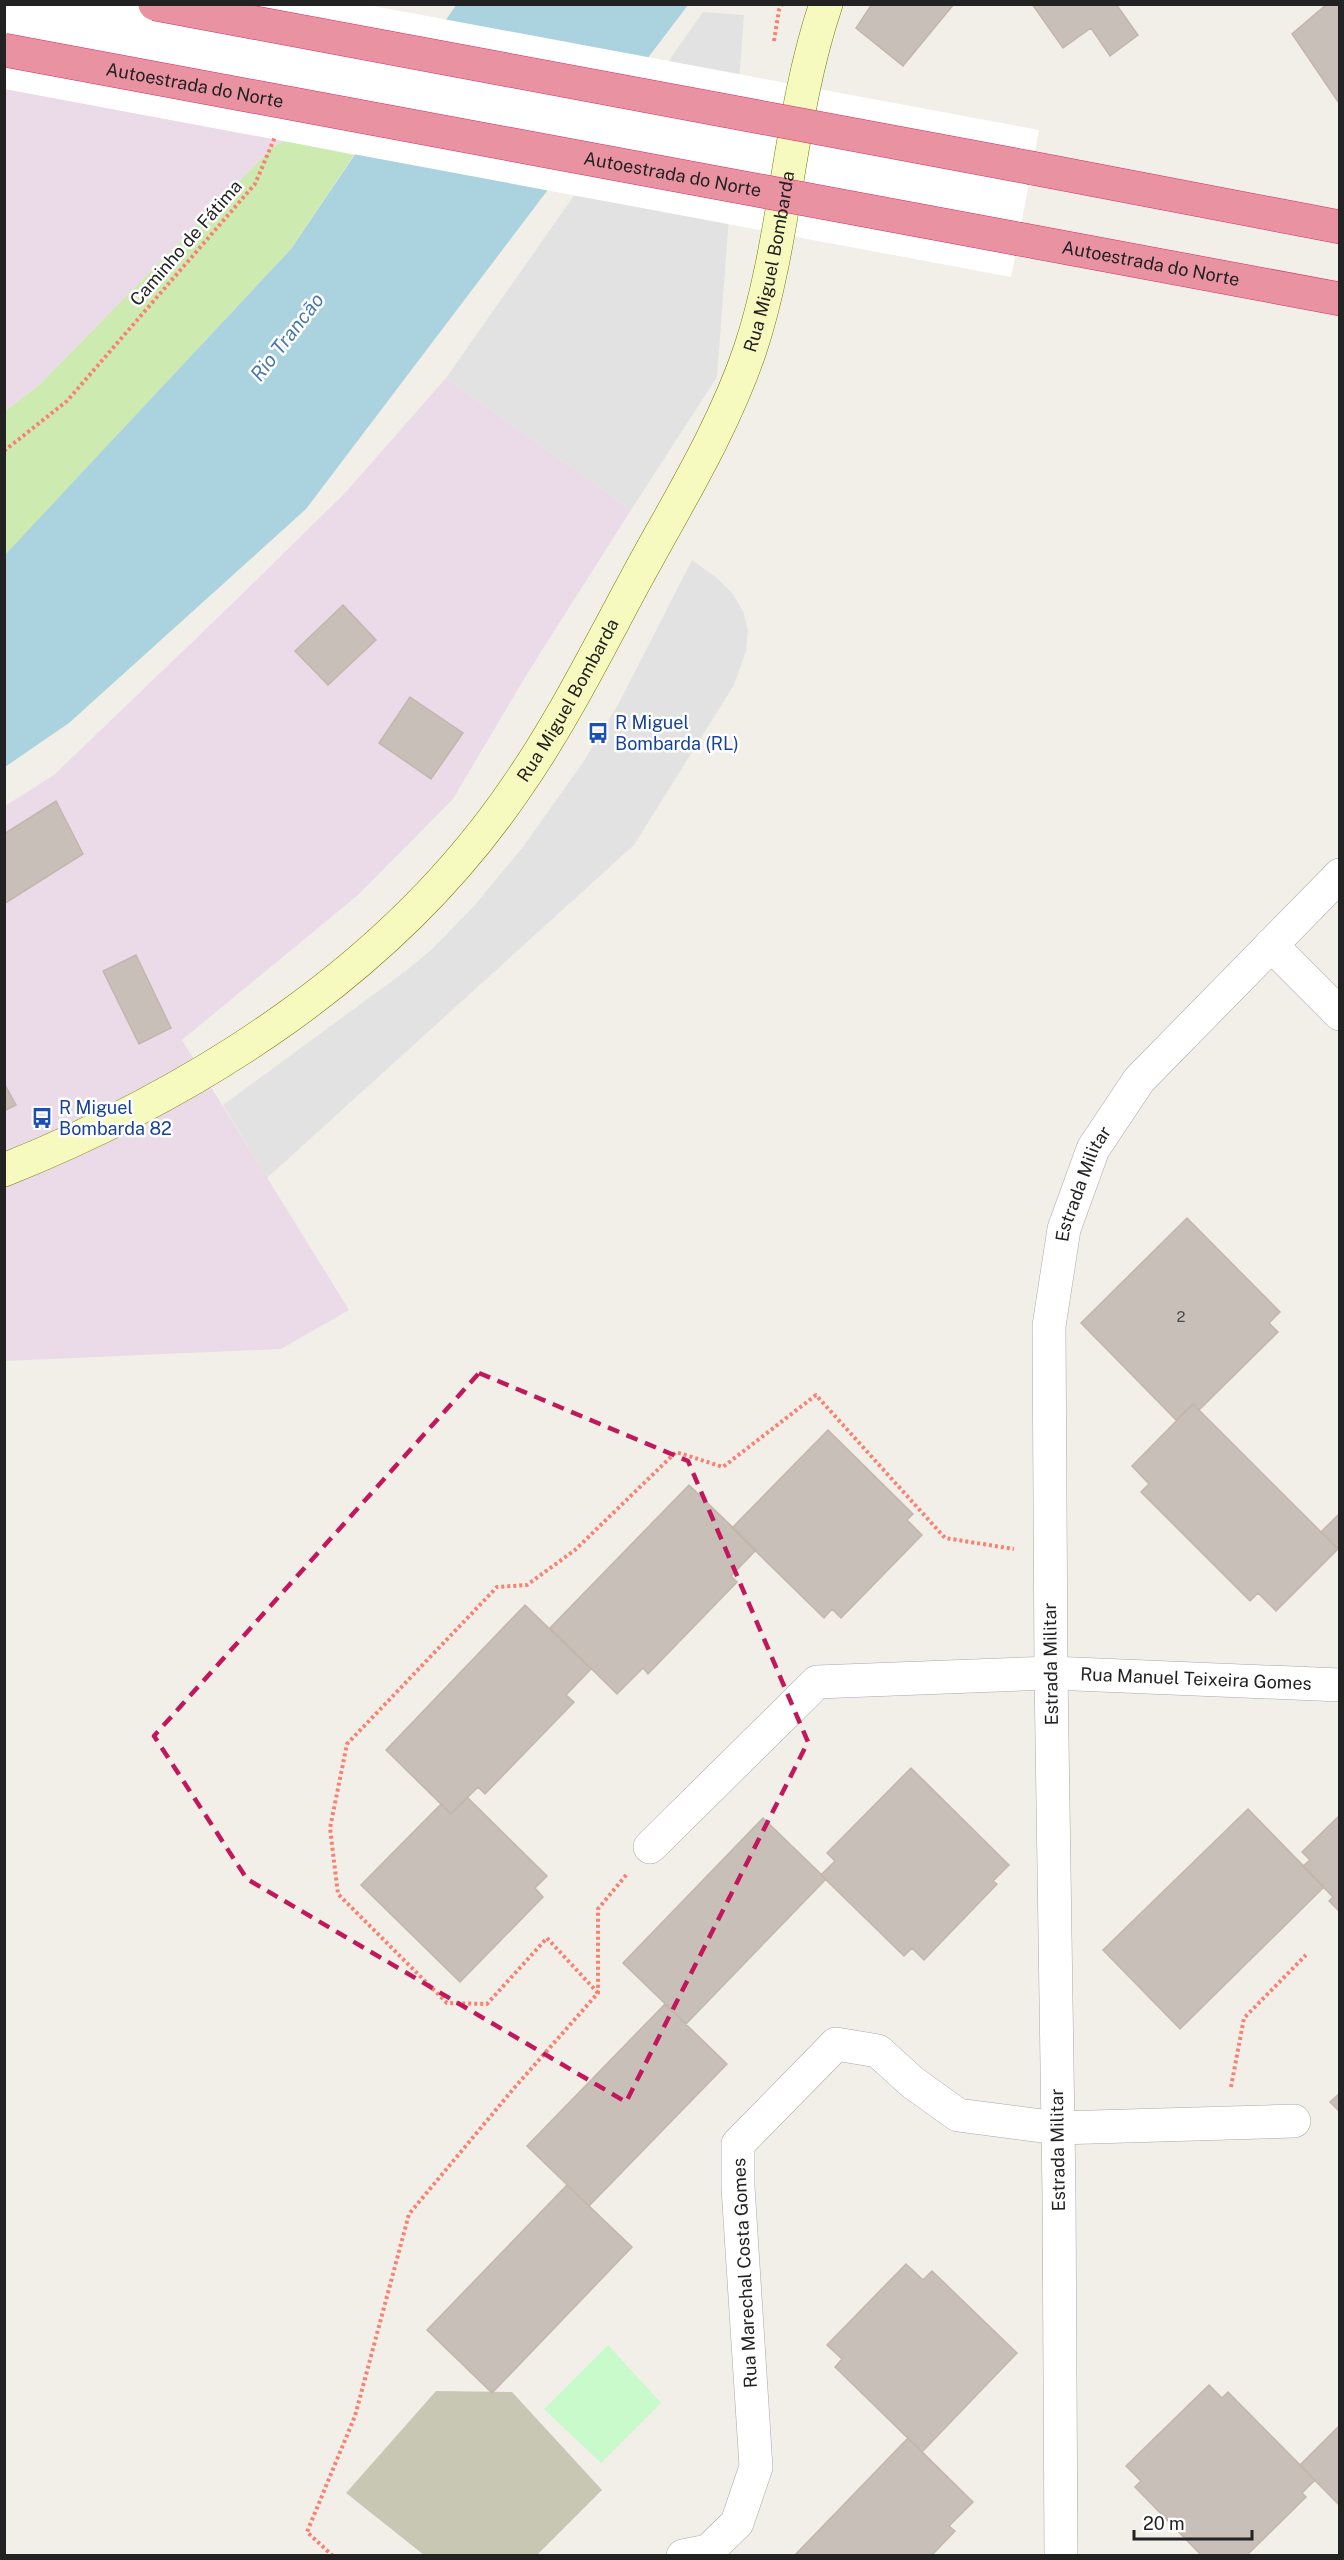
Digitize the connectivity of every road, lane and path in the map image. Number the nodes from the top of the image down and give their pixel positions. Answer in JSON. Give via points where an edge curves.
{"nodes":[{"id":1,"x":155,"y":4,"type":"edge"},
{"id":2,"x":782,"y":4,"type":"edge"},
{"id":3,"x":826,"y":4,"type":"edge"},
{"id":4,"x":773,"y":45,"type":"dead end"},
{"id":5,"x":4,"y":50,"type":"edge"},
{"id":6,"x":276,"y":136,"type":"dead end"},
{"id":7,"x":1340,"y":227,"type":"edge"},
{"id":8,"x":1340,"y":299,"type":"edge"},
{"id":9,"x":4,"y":451,"type":"edge"},
{"id":10,"x":1340,"y":875,"type":"edge"},
{"id":11,"x":1271,"y":945,"type":"junction"},
{"id":12,"x":1340,"y":1014,"type":"edge"},
{"id":13,"x":4,"y":1170,"type":"edge"},
{"id":14,"x":1050,"y":1554,"type":"junction"},
{"id":15,"x":1051,"y":1673,"type":"junction"},
{"id":16,"x":1340,"y":1685,"type":"edge"},
{"id":17,"x":650,"y":1847,"type":"joint"},
{"id":18,"x":1306,"y":1956,"type":"dead end"},
{"id":19,"x":598,"y":1993,"type":"junction"},
{"id":20,"x":1294,"y":2121,"type":"dead end"},
{"id":21,"x":1224,"y":2123,"type":"junction"},
{"id":22,"x":1058,"y":2128,"type":"junction"},
{"id":23,"x":333,"y":2556,"type":"edge"},
{"id":24,"x":683,"y":2556,"type":"edge"},
{"id":25,"x":1061,"y":2556,"type":"edge"}],
"edges":[{"from":1,"to":7,"type":"highway","bridge":true},
{"from":2,"to":4,"type":"path"},
{"from":3,"to":13,"type":"main road","name":"Rua Miguel Bombarda","via":[[807,72],[761,316],[744,365],[702,456],[571,698],[516,788],[455,868],[408,918],[307,1004],[143,1106]]},
{"from":5,"to":8,"type":"highway","name":"Autoestrada do Norte","bridge":true},
{"from":6,"to":9,"type":"path","name":"Caminho de Fátima","via":[[255,184],[67,401]]},
{"from":10,"to":11,"type":"street","name":"Estrada Militar"},
{"from":11,"to":12,"type":"street"},
{"from":11,"to":14,"type":"street","name":"Estrada Militar","via":[[1139,1080],[1093,1149],[1064,1229],[1049,1326]]},
{"from":14,"to":15,"type":"street","name":"Estrada Militar"},
{"from":14,"to":19,"type":"path","via":[[945,1538],[816,1395],[723,1467],[676,1452],[575,1551],[527,1585],[497,1587],[347,1744],[330,1828],[338,1894],[447,2002],[487,2004],[548,1938]]},
{"from":15,"to":16,"type":"street","name":"Rua Manuel Teixeira Gomes"},
{"from":15,"to":17,"type":"street","name":"Rua Manuel Teixeira Gomes","via":[[818,1682]]},
{"from":15,"to":22,"type":"street","name":"Estrada Militar"},
{"from":17,"to":19,"type":"path","via":[[598,1909]]},
{"from":18,"to":21,"type":"path","via":[[1244,2018]]},
{"from":19,"to":23,"type":"path","via":[[409,2214],[356,2416],[307,2532]]},
{"from":20,"to":21,"type":"street","name":"Rua Marechal Costa Gomes"},
{"from":21,"to":22,"type":"street","name":"Rua Marechal Costa Gomes"},
{"from":22,"to":24,"type":"street","name":"Rua Marechal Costa Gomes","via":[[958,2115],[878,2051],[836,2044],[738,2144],[756,2467],[737,2523],[708,2551]]},
{"from":22,"to":25,"type":"street","name":"Estrada Militar"}]}
